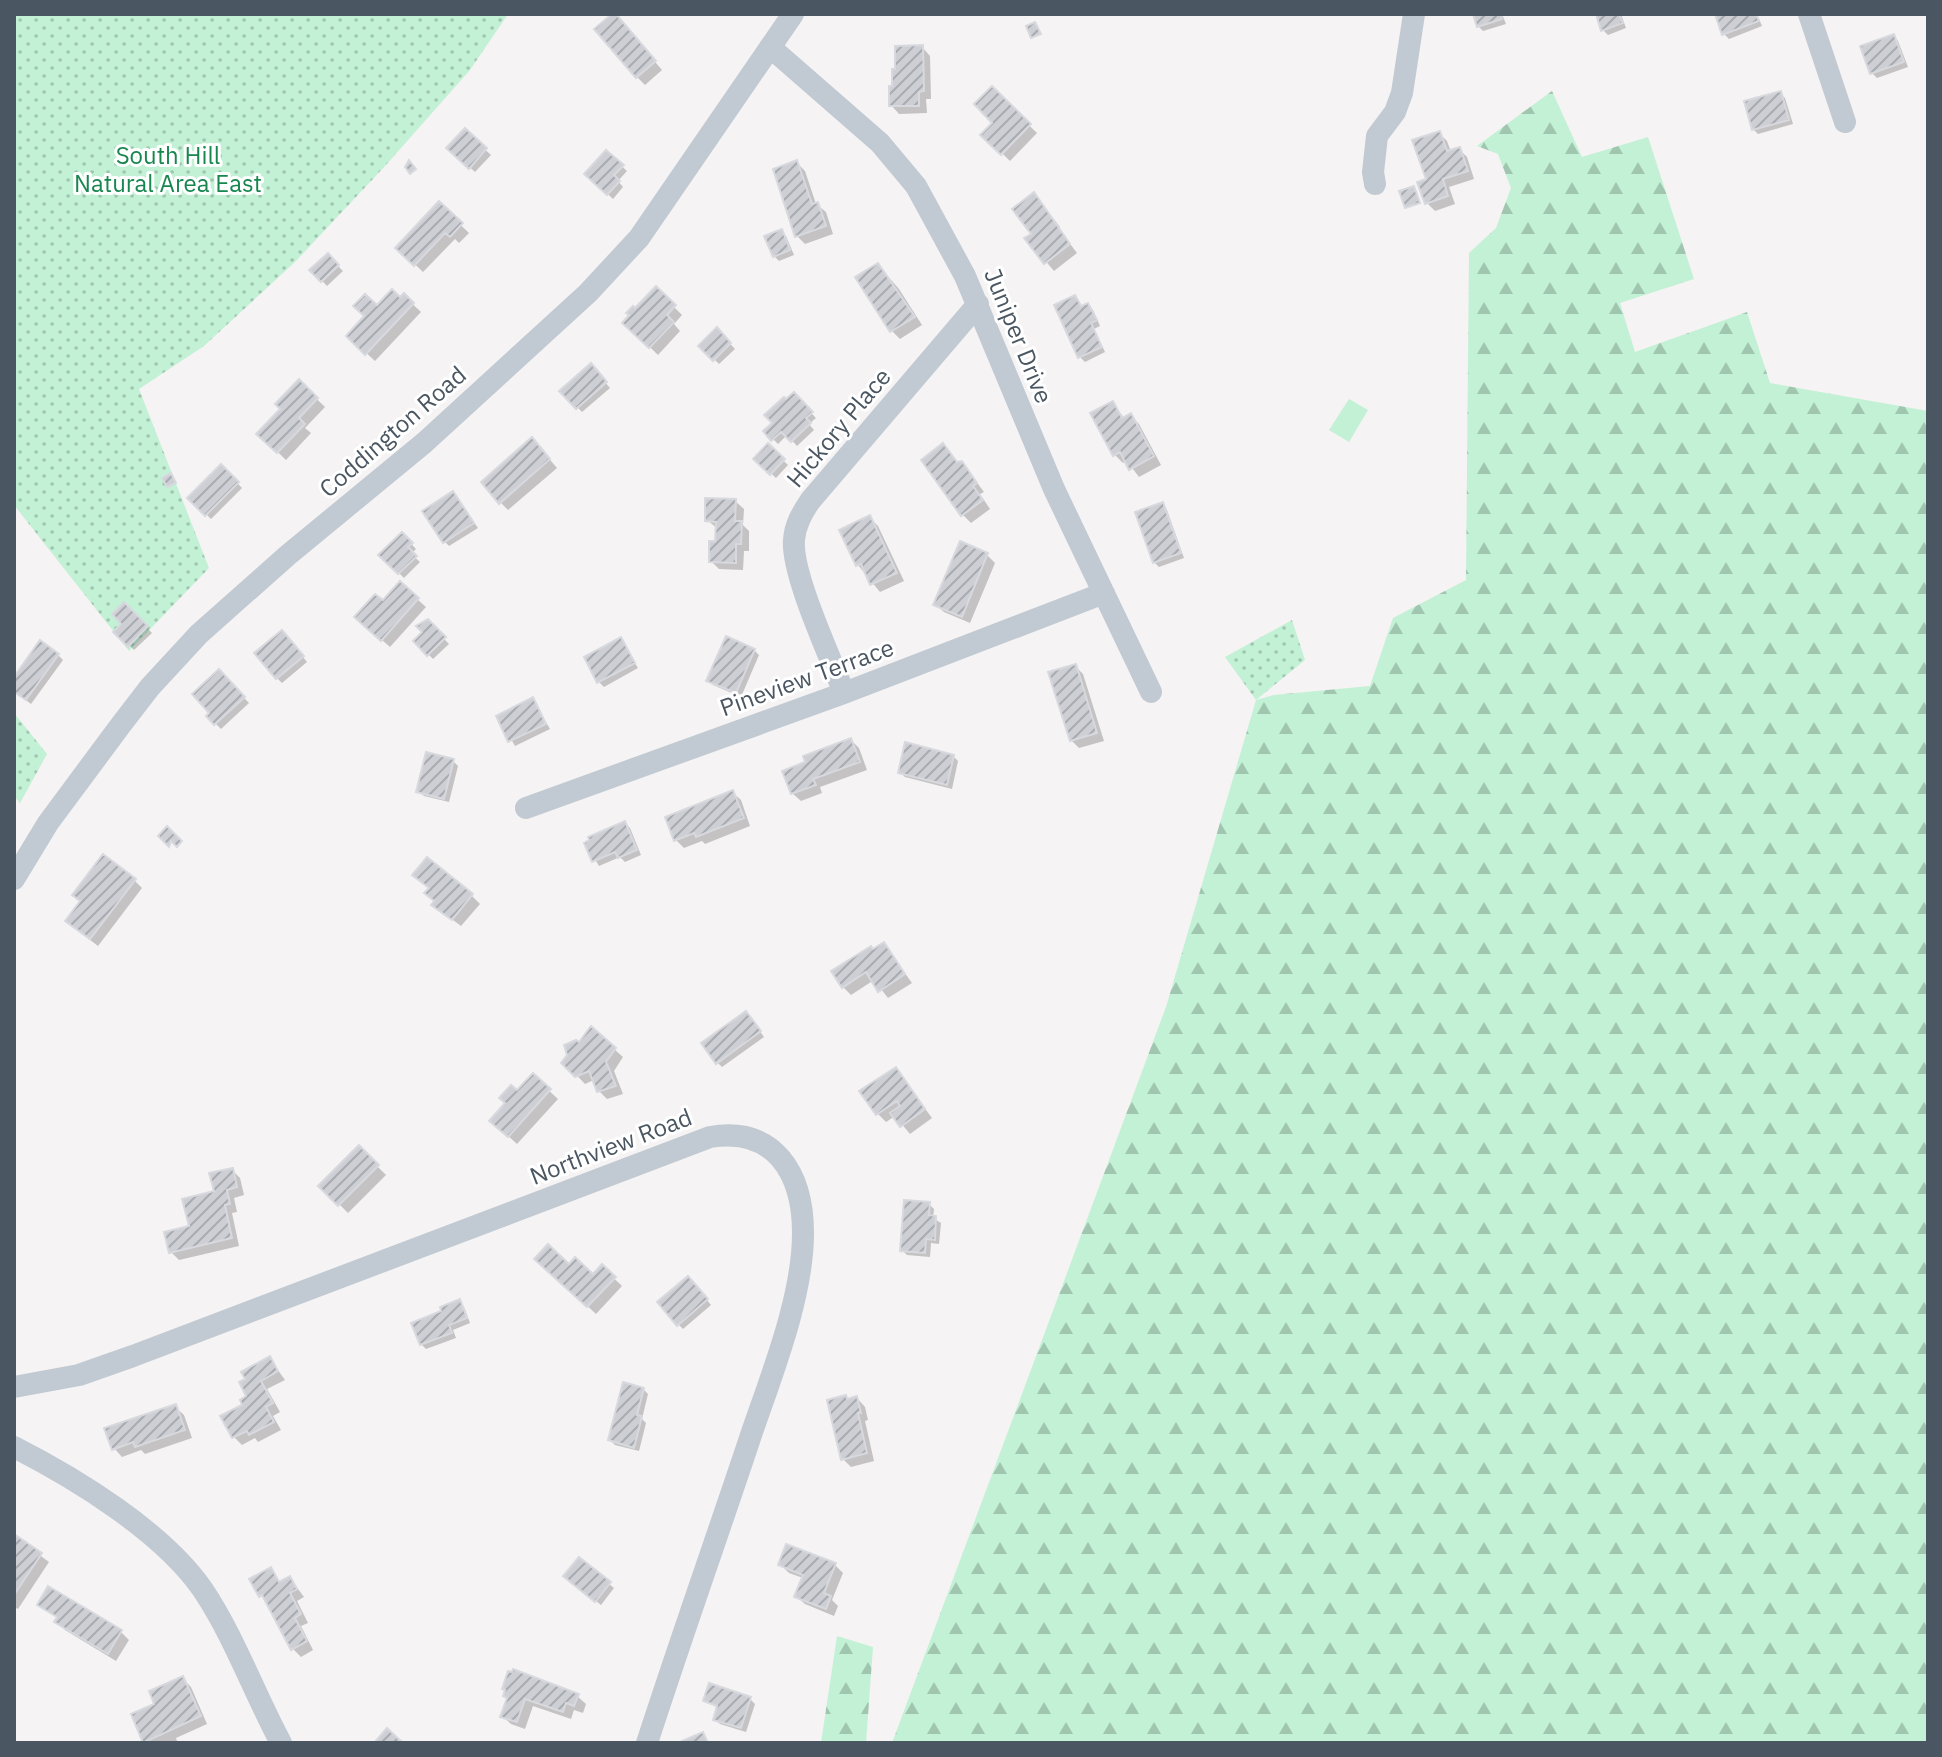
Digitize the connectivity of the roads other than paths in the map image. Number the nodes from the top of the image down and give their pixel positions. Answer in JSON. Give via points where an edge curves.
{"nodes":[{"id":1,"x":793,"y":14,"type":"edge"},
{"id":2,"x":1414,"y":14,"type":"edge"},
{"id":3,"x":1809,"y":14,"type":"edge"},
{"id":4,"x":770,"y":47,"type":"junction"},
{"id":5,"x":1845,"y":122,"type":"dead end"},
{"id":6,"x":1375,"y":184,"type":"dead end"},
{"id":7,"x":978,"y":304,"type":"junction"},
{"id":8,"x":1104,"y":593,"type":"junction"},
{"id":9,"x":1151,"y":692,"type":"dead end"},
{"id":10,"x":844,"y":693,"type":"junction"},
{"id":11,"x":526,"y":808,"type":"dead end"},
{"id":12,"x":14,"y":879,"type":"edge"},
{"id":13,"x":14,"y":1387,"type":"edge"},
{"id":14,"x":14,"y":1447,"type":"edge"},
{"id":15,"x":281,"y":1743,"type":"edge"},
{"id":16,"x":647,"y":1743,"type":"edge"}],
"edges":[{"from":1,"to":4,"type":"street","name":"Coddington Road"},
{"from":2,"to":6,"type":"street","via":[[1402,93],[1377,136]]},
{"from":3,"to":5,"type":"street"},
{"from":4,"to":7,"type":"street","name":"Juniper Drive","via":[[895,158],[938,222]]},
{"from":4,"to":12,"type":"street","name":"Coddington Road","via":[[639,238],[588,293],[424,443],[199,634],[120,726]]},
{"from":7,"to":8,"type":"street","name":"Juniper Drive","via":[[1054,489]]},
{"from":7,"to":10,"type":"street","name":"Hickory Place","via":[[810,501],[796,528],[798,573]]},
{"from":8,"to":9,"type":"street","name":"Juniper Drive"},
{"from":8,"to":10,"type":"street","name":"Pineview Terrace"},
{"from":10,"to":11,"type":"street","name":"Pineview Terrace"},
{"from":13,"to":16,"type":"street","name":"Northview Road","via":[[79,1375],[133,1356],[710,1137],[739,1135],[768,1146],[796,1181],[803,1230],[800,1269],[775,1366]]},
{"from":14,"to":15,"type":"street","via":[[111,1505],[163,1544],[203,1590]]}]}
